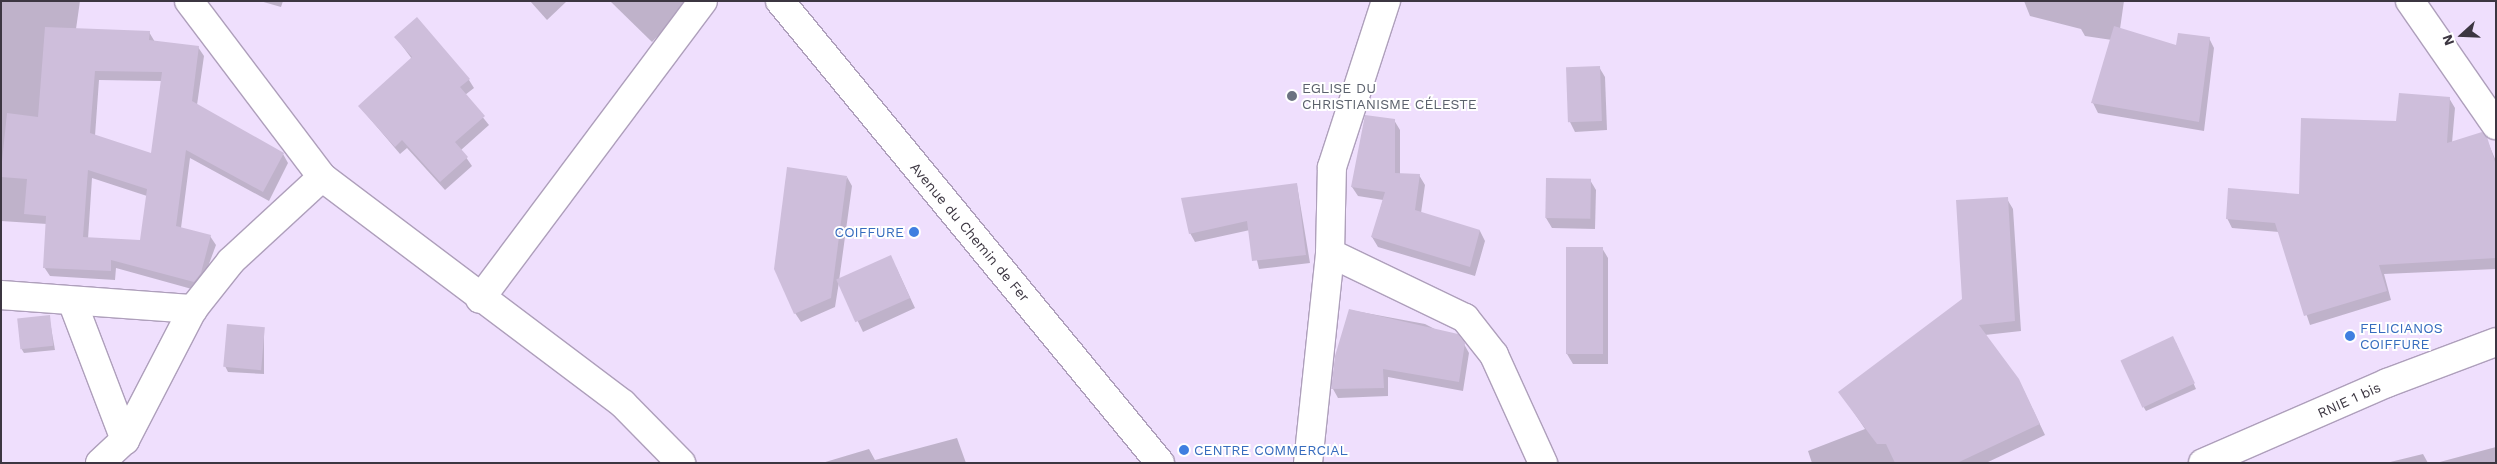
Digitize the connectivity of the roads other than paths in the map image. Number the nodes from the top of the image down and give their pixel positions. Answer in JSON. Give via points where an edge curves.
{"nodes":[{"id":1,"x":189,"y":1,"type":"edge"},
{"id":2,"x":703,"y":1,"type":"edge"},
{"id":3,"x":780,"y":1,"type":"edge"},
{"id":4,"x":1386,"y":1,"type":"edge"},
{"id":5,"x":2410,"y":1,"type":"edge"},
{"id":6,"x":2496,"y":124,"type":"edge"},
{"id":7,"x":322,"y":177,"type":"junction"},
{"id":8,"x":1330,"y":253,"type":"junction"},
{"id":9,"x":1,"y":295,"type":"edge"},
{"id":10,"x":480,"y":300,"type":"junction"},
{"id":11,"x":72,"y":301,"type":"junction"},
{"id":12,"x":193,"y":309,"type":"junction"},
{"id":13,"x":2496,"y":342,"type":"edge"},
{"id":14,"x":125,"y":440,"type":"junction"},
{"id":15,"x":100,"y":463,"type":"edge"},
{"id":16,"x":681,"y":463,"type":"edge"},
{"id":17,"x":1160,"y":463,"type":"edge"},
{"id":18,"x":1308,"y":463,"type":"edge"},
{"id":19,"x":1543,"y":463,"type":"edge"},
{"id":20,"x":2204,"y":463,"type":"edge"}],
"edges":[{"from":1,"to":7,"type":"street"},
{"from":2,"to":10,"type":"street"},
{"from":3,"to":17,"type":"street","name":"Avenue du Chemin de Fer"},
{"from":4,"to":8,"type":"street","via":[[1332,167]]},
{"from":5,"to":6,"type":"street"},
{"from":7,"to":10,"type":"street"},
{"from":7,"to":12,"type":"street","via":[[231,261]]},
{"from":8,"to":18,"type":"street"},
{"from":8,"to":19,"type":"street","via":[[1465,318],[1494,355]]},
{"from":9,"to":11,"type":"street"},
{"from":10,"to":16,"type":"street","via":[[622,404]]},
{"from":11,"to":12,"type":"street"},
{"from":11,"to":14,"type":"street"},
{"from":12,"to":14,"type":"street"},
{"from":13,"to":20,"type":"street","name":"RNIE 1 bis","via":[[2387,383]]},
{"from":14,"to":15,"type":"street"}]}
